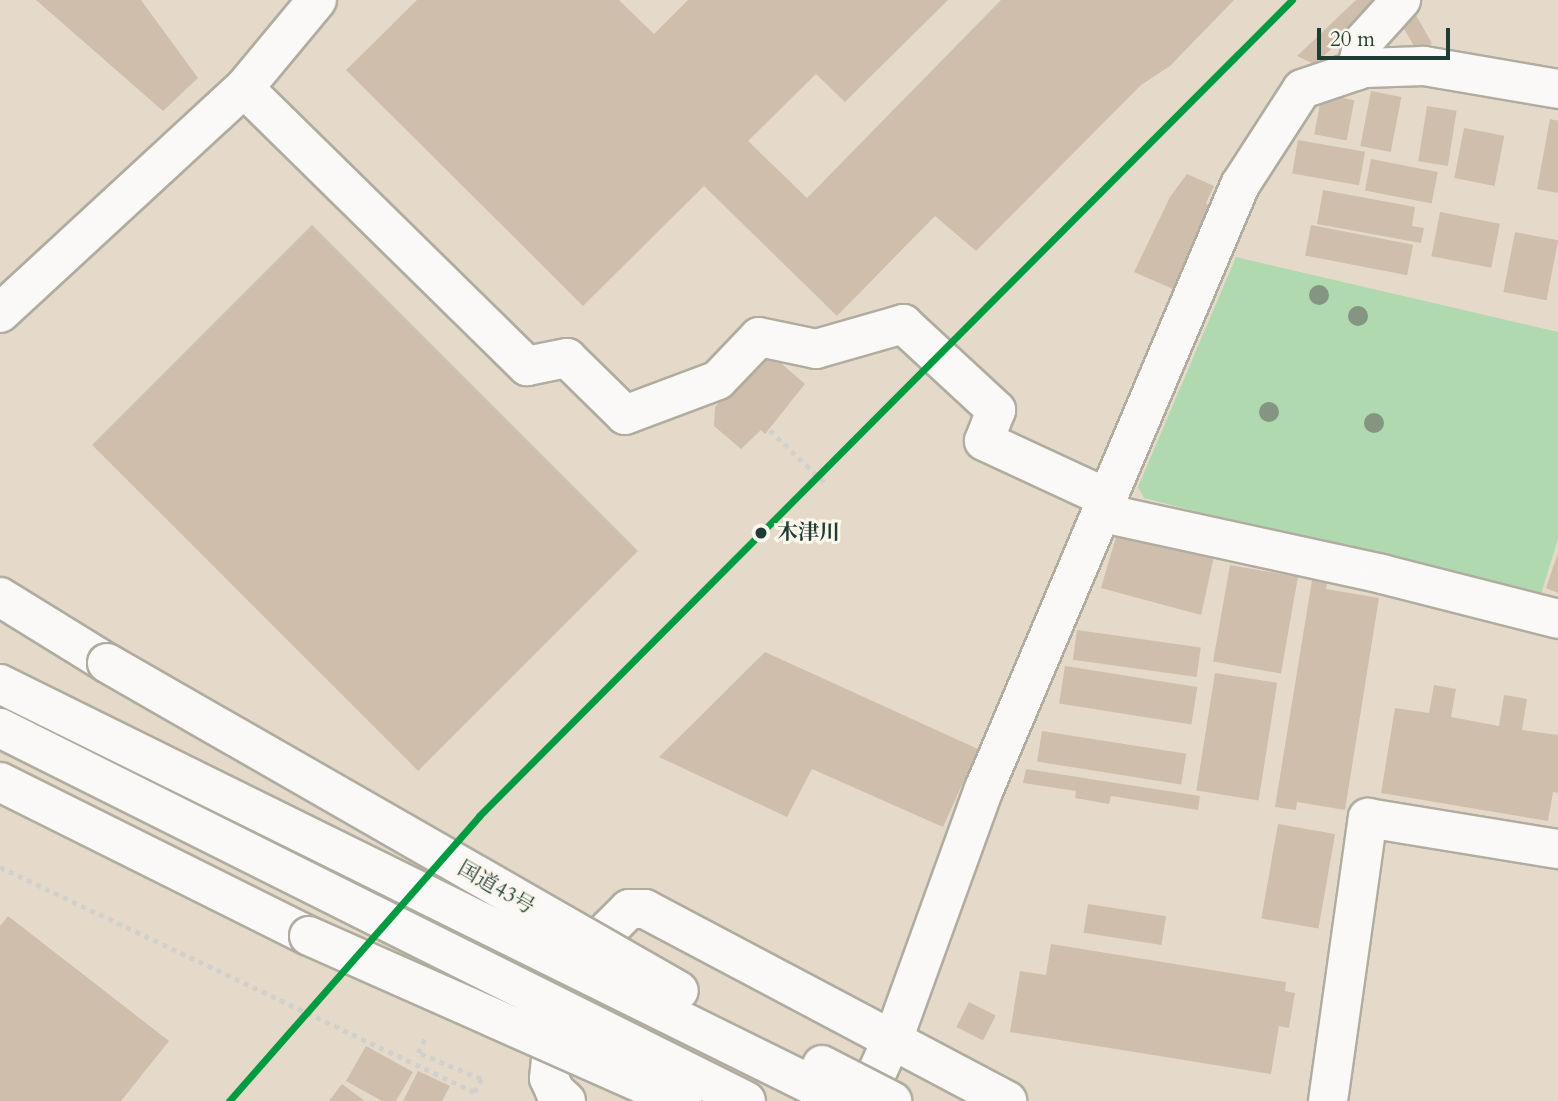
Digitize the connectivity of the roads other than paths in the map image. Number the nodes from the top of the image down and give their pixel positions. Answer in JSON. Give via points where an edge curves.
{"nodes":[{"id":1,"x":317,"y":0,"type":"edge"},
{"id":2,"x":1401,"y":0,"type":"edge"},
{"id":3,"x":1356,"y":71,"type":"junction"},
{"id":4,"x":243,"y":88,"type":"junction"},
{"id":5,"x":1558,"y":89,"type":"edge"},
{"id":6,"x":0,"y":313,"type":"edge"},
{"id":7,"x":1106,"y":506,"type":"junction"},
{"id":8,"x":0,"y":597,"type":"edge"},
{"id":9,"x":1558,"y":619,"type":"edge"},
{"id":10,"x":0,"y":621,"type":"edge"},
{"id":11,"x":107,"y":663,"type":"junction"},
{"id":12,"x":0,"y":684,"type":"edge"},
{"id":13,"x":0,"y":729,"type":"edge"},
{"id":14,"x":0,"y":782,"type":"edge"},
{"id":15,"x":0,"y":812,"type":"edge"},
{"id":16,"x":1558,"y":849,"type":"edge"},
{"id":17,"x":309,"y":936,"type":"junction"},
{"id":18,"x":890,"y":1042,"type":"junction"},
{"id":19,"x":566,"y":1101,"type":"edge"},
{"id":20,"x":682,"y":1101,"type":"edge"},
{"id":21,"x":746,"y":1101,"type":"edge"},
{"id":22,"x":844,"y":1101,"type":"edge"},
{"id":23,"x":864,"y":1101,"type":"edge"},
{"id":24,"x":892,"y":1101,"type":"edge"},
{"id":25,"x":1007,"y":1101,"type":"edge"},
{"id":26,"x":1328,"y":1101,"type":"edge"}],
"edges":[{"from":1,"to":4,"type":"main road"},
{"from":2,"to":3,"type":"main road","via":[[1363,42]]},
{"from":3,"to":5,"type":"main road","via":[[1424,66]]},
{"from":3,"to":7,"type":"main road","via":[[1302,89],[1240,186]]},
{"from":4,"to":6,"type":"main road"},
{"from":4,"to":7,"type":"main road","via":[[527,366],[567,358],[625,415],[718,380],[759,337],[816,349],[903,324],[996,410],[984,441]]},
{"from":7,"to":9,"type":"main road"},
{"from":7,"to":18,"type":"main road","via":[[984,789]]},
{"from":8,"to":11,"type":"main road","name":"国道43号"},
{"from":10,"to":11,"type":"main road"},
{"from":11,"to":24,"type":"main road","name":"国道43号","bridge":true,"via":[[609,953]]},
{"from":12,"to":22,"type":"main road","bridge":true},
{"from":13,"to":21,"type":"main road","bridge":true},
{"from":14,"to":17,"type":"main road"},
{"from":15,"to":17,"type":"main road"},
{"from":16,"to":26,"type":"main road","via":[[1368,818]]},
{"from":17,"to":20,"type":"main road","bridge":true},
{"from":18,"to":19,"type":"main road","via":[[660,915],[629,909],[609,929],[552,1048],[549,1078]]},
{"from":18,"to":23,"type":"main road"},
{"from":18,"to":25,"type":"main road"}]}
